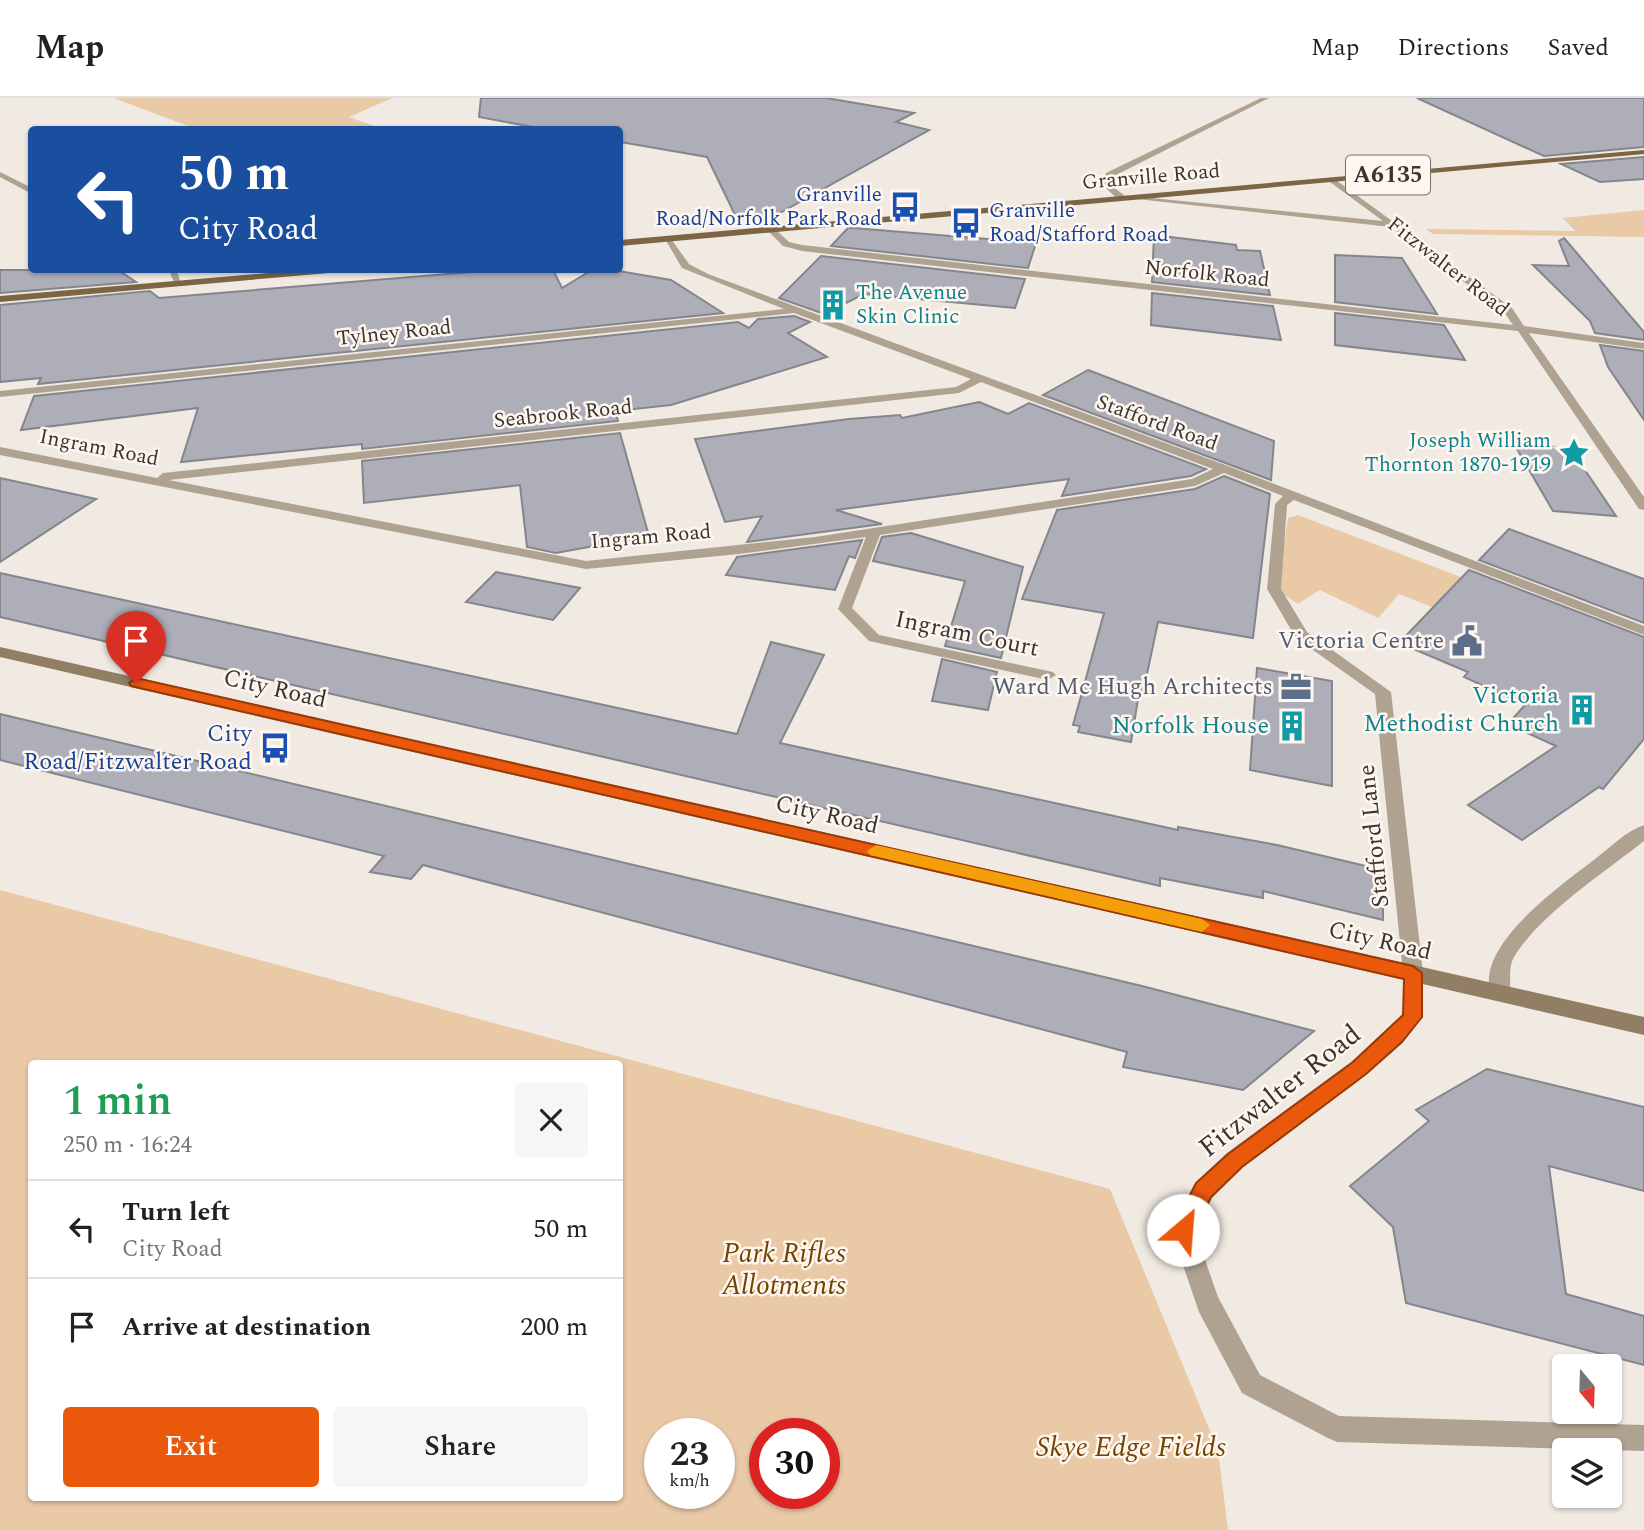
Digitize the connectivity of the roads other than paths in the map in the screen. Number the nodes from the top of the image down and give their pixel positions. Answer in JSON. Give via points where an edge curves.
{"nodes":[{"id":1,"x":1266,"y":98,"type":"edge"},
{"id":2,"x":1644,"y":152,"type":"edge"},
{"id":3,"x":0,"y":174,"type":"edge"},
{"id":4,"x":1333,"y":180,"type":"junction"},
{"id":5,"x":28,"y":189,"type":"edge"},
{"id":6,"x":1127,"y":198,"type":"junction"},
{"id":7,"x":1394,"y":225,"type":"junction"},
{"id":8,"x":771,"y":230,"type":"junction"},
{"id":9,"x":669,"y":239,"type":"junction"},
{"id":10,"x":623,"y":243,"type":"edge"},
{"id":11,"x":174,"y":273,"type":"edge"},
{"id":12,"x":294,"y":273,"type":"edge"},
{"id":13,"x":178,"y":283,"type":"junction"},
{"id":14,"x":0,"y":299,"type":"edge"},
{"id":15,"x":792,"y":310,"type":"junction"},
{"id":16,"x":1523,"y":329,"type":"junction"},
{"id":17,"x":1644,"y":346,"type":"edge"},
{"id":18,"x":981,"y":378,"type":"junction"},
{"id":19,"x":0,"y":394,"type":"edge"},
{"id":20,"x":0,"y":451,"type":"edge"},
{"id":21,"x":1224,"y":469,"type":"junction"},
{"id":22,"x":145,"y":478,"type":"junction"},
{"id":23,"x":1290,"y":496,"type":"junction"},
{"id":24,"x":1644,"y":506,"type":"edge"},
{"id":25,"x":875,"y":532,"type":"junction"},
{"id":26,"x":1644,"y":631,"type":"edge"},
{"id":27,"x":0,"y":652,"type":"edge"},
{"id":28,"x":1048,"y":675,"type":"dead end"},
{"id":29,"x":1644,"y":831,"type":"edge"},
{"id":30,"x":1413,"y":973,"type":"junction"},
{"id":31,"x":1500,"y":993,"type":"junction"},
{"id":32,"x":1644,"y":1026,"type":"edge"},
{"id":33,"x":1644,"y":1438,"type":"edge"}],
"edges":[{"from":1,"to":6,"type":"street","via":[[1109,175],[1104,183]]},
{"from":2,"to":4,"type":"main road","name":"Granville Road","number":"A6135"},
{"from":3,"to":5,"type":"street"},
{"from":4,"to":6,"type":"main road","name":"Granville Road","number":"A6135"},
{"from":4,"to":7,"type":"street","name":"Fitzwalter Road"},
{"from":6,"to":7,"type":"street"},
{"from":6,"to":8,"type":"main road","name":"Granville Road","number":"A6135"},
{"from":7,"to":16,"type":"street","name":"Fitzwalter Road","via":[[1508,310]]},
{"from":8,"to":9,"type":"main road","name":"Granville Road","number":"A6135"},
{"from":8,"to":16,"type":"street","name":"Norfolk Road","via":[[786,244],[802,248]]},
{"from":9,"to":10,"type":"main road","name":"Granville Road","number":"A6135"},
{"from":9,"to":15,"type":"street","name":"Stafford Road","via":[[680,261],[693,271]]},
{"from":11,"to":13,"type":"street"},
{"from":12,"to":13,"type":"main road"},
{"from":13,"to":14,"type":"main road"},
{"from":15,"to":18,"type":"street","name":"Stafford Road"},
{"from":15,"to":19,"type":"street","name":"Tylney Road"},
{"from":16,"to":17,"type":"street","name":"Norfolk Road"},
{"from":16,"to":24,"type":"street","name":"Fitzwalter Road"},
{"from":18,"to":21,"type":"street","name":"Stafford Road"},
{"from":18,"to":22,"type":"street","name":"Seabrook Road","via":[[959,390]]},
{"from":20,"to":22,"type":"street","name":"Ingram Road"},
{"from":21,"to":23,"type":"street","name":"Stafford Road"},
{"from":21,"to":25,"type":"street","name":"Ingram Road","via":[[1195,482]]},
{"from":22,"to":25,"type":"street","name":"Ingram Road","via":[[586,565],[676,559]]},
{"from":23,"to":26,"type":"street","name":"Stafford Road"},
{"from":23,"to":30,"type":"street","name":"Stafford Lane","via":[[1281,504],[1274,589],[1301,635],[1383,692]]},
{"from":25,"to":28,"type":"street","name":"Ingram Court","via":[[845,610],[874,638]]},
{"from":27,"to":30,"type":"main road","name":"City Road"},
{"from":29,"to":31,"type":"street","via":[[1530,925],[1510,947],[1500,967]]},
{"from":30,"to":31,"type":"main road","name":"City Road"},
{"from":30,"to":33,"type":"street","name":"Fitzwalter Road","via":[[1413,1017],[1396,1036],[1235,1160],[1204,1190],[1183,1230],[1208,1303],[1251,1384],[1337,1429]]},
{"from":31,"to":32,"type":"main road","name":"City Road"}]}
